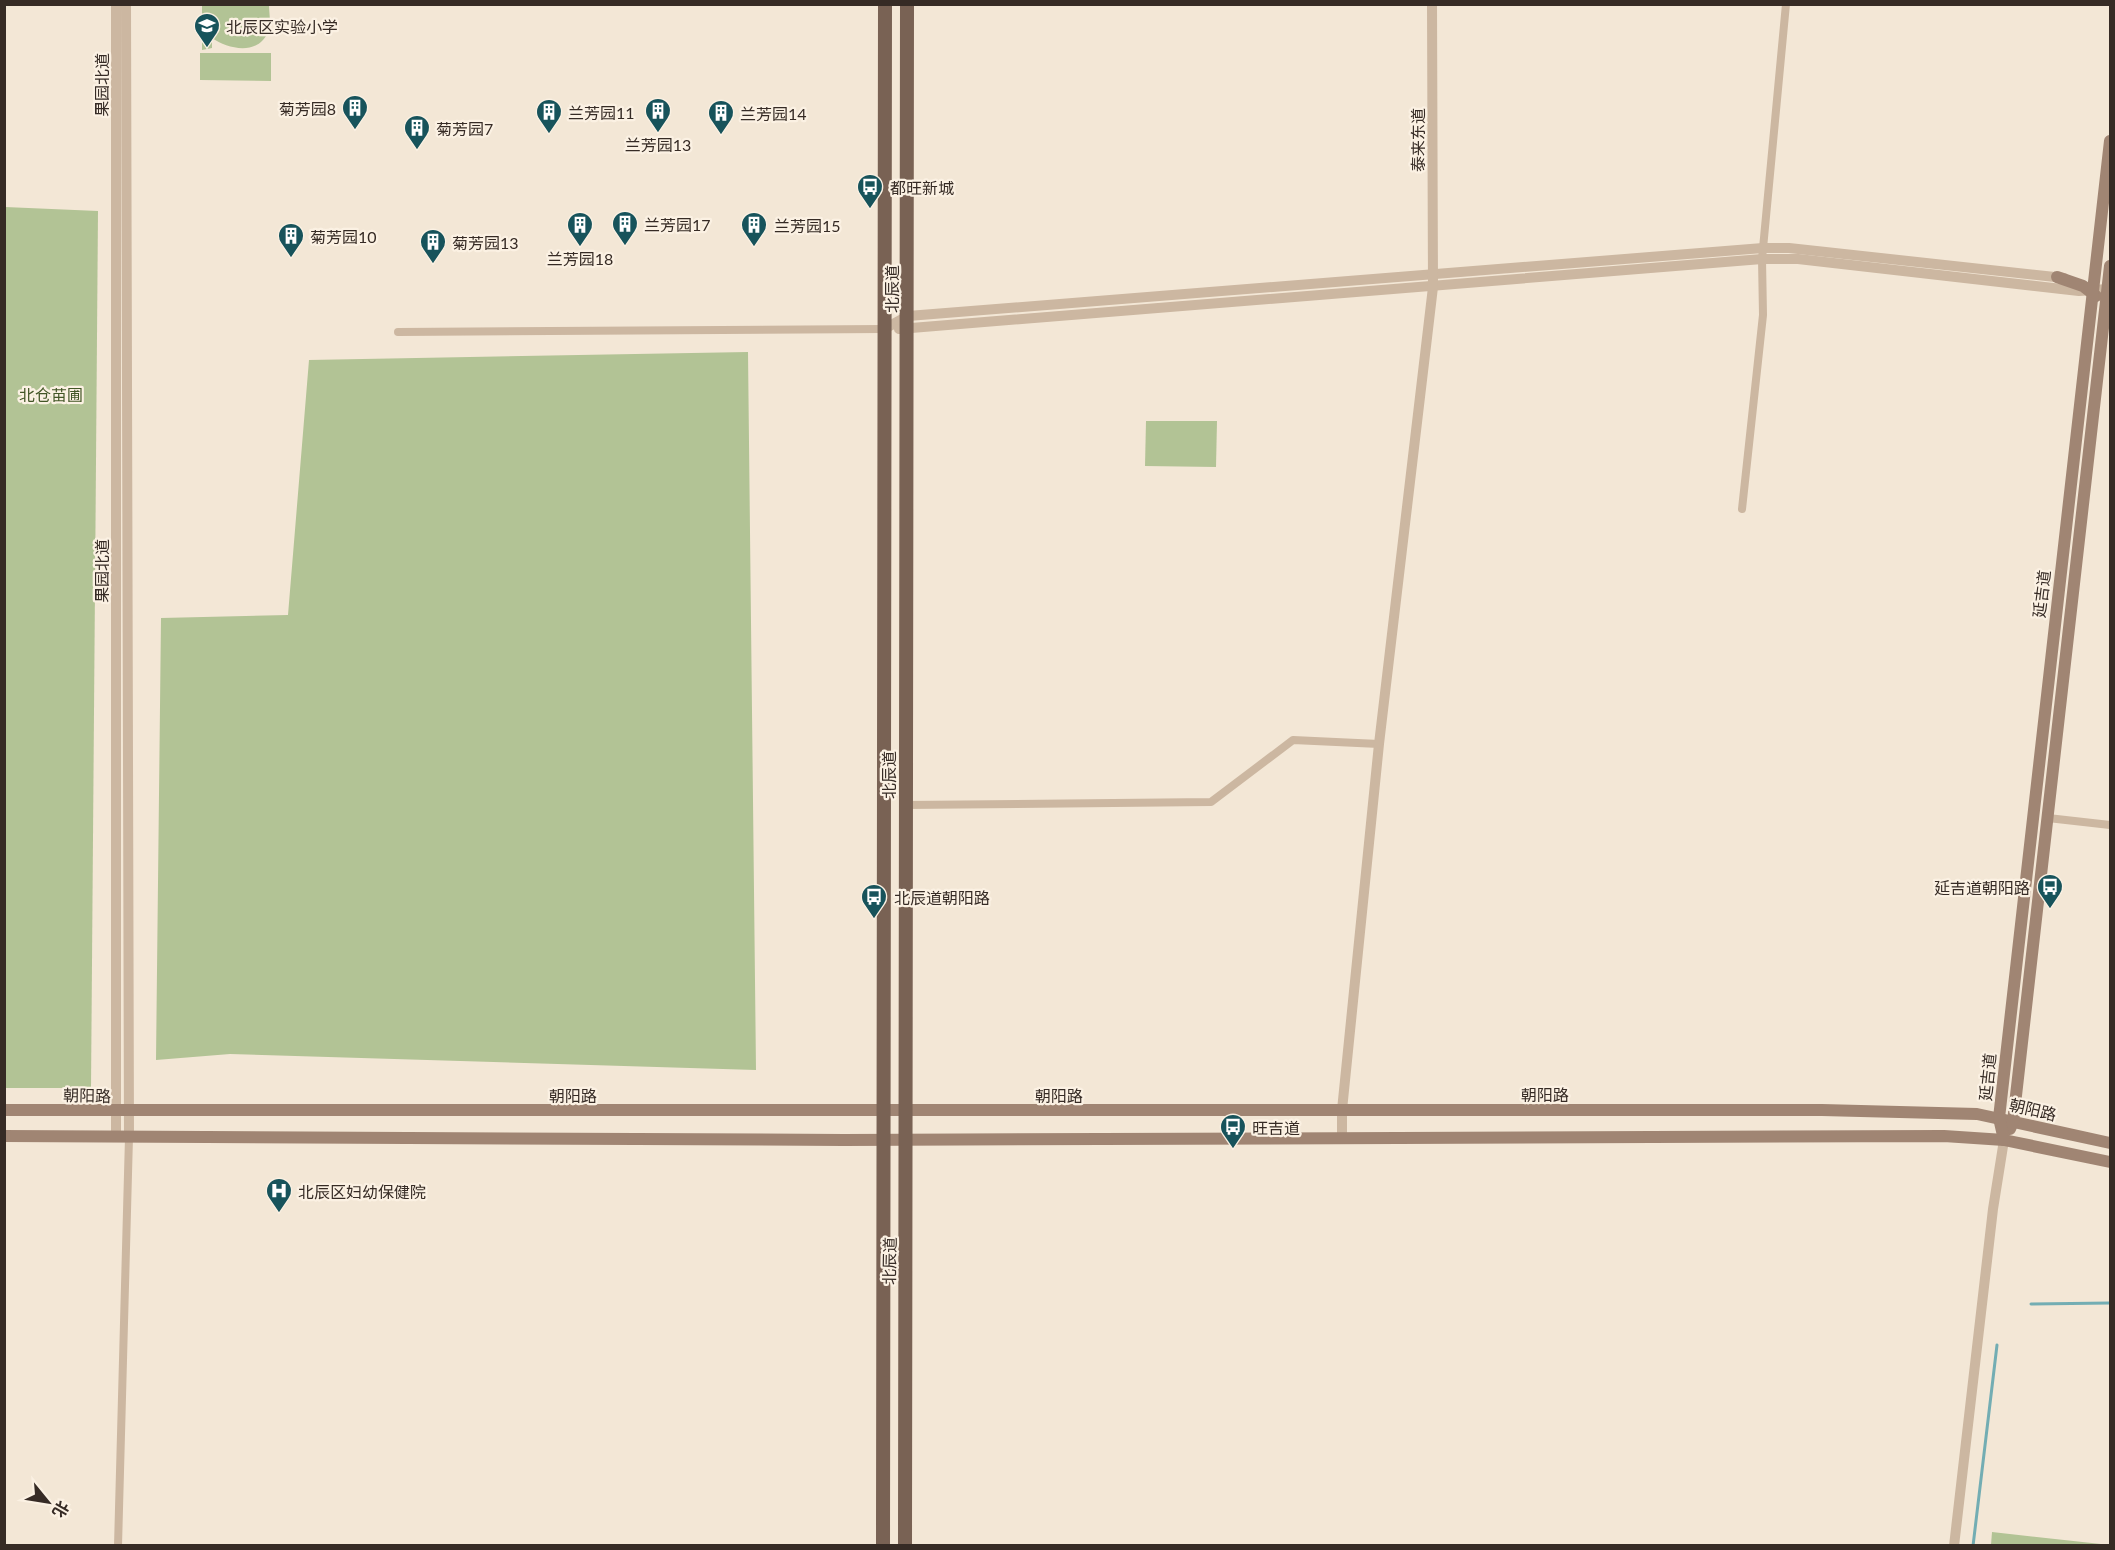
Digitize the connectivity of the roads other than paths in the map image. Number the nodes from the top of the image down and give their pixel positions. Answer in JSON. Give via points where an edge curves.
{"nodes":[{"id":1,"x":116,"y":4,"type":"edge"},
{"id":2,"x":126,"y":4,"type":"edge"},
{"id":3,"x":885,"y":4,"type":"edge"},
{"id":4,"x":907,"y":4,"type":"edge"},
{"id":5,"x":1432,"y":4,"type":"edge"},
{"id":6,"x":1786,"y":4,"type":"edge"},
{"id":7,"x":2110,"y":141,"type":"edge"},
{"id":8,"x":1763,"y":254,"type":"junction"},
{"id":9,"x":2110,"y":266,"type":"edge"},
{"id":10,"x":1433,"y":274,"type":"junction"},
{"id":11,"x":2057,"y":277,"type":"joint"},
{"id":12,"x":1433,"y":287,"type":"junction"},
{"id":13,"x":2092,"y":289,"type":"junction"},
{"id":14,"x":2109,"y":289,"type":"edge"},
{"id":15,"x":907,"y":322,"type":"junction"},
{"id":16,"x":2104,"y":323,"type":"junction"},
{"id":17,"x":884,"y":329,"type":"junction"},
{"id":18,"x":398,"y":332,"type":"dead end"},
{"id":19,"x":1742,"y":509,"type":"dead end"},
{"id":20,"x":1379,"y":744,"type":"junction"},
{"id":21,"x":905,"y":805,"type":"junction"},
{"id":22,"x":2048,"y":818,"type":"junction"},
{"id":23,"x":2110,"y":825,"type":"edge"},
{"id":24,"x":4,"y":1110,"type":"edge"},
{"id":25,"x":1342,"y":1110,"type":"junction"},
{"id":26,"x":122,"y":1112,"type":"junction"},
{"id":27,"x":883,"y":1112,"type":"junction"},
{"id":28,"x":905,"y":1112,"type":"junction"},
{"id":29,"x":1999,"y":1118,"type":"junction"},
{"id":30,"x":2013,"y":1122,"type":"junction"},
{"id":31,"x":4,"y":1136,"type":"edge"},
{"id":32,"x":122,"y":1137,"type":"junction"},
{"id":33,"x":1342,"y":1138,"type":"junction"},
{"id":34,"x":883,"y":1140,"type":"junction"},
{"id":35,"x":906,"y":1140,"type":"junction"},
{"id":36,"x":2004,"y":1140,"type":"junction"},
{"id":37,"x":2110,"y":1143,"type":"edge"},
{"id":38,"x":2110,"y":1162,"type":"edge"},
{"id":39,"x":118,"y":1545,"type":"edge"},
{"id":40,"x":883,"y":1545,"type":"edge"},
{"id":41,"x":905,"y":1545,"type":"edge"},
{"id":42,"x":1954,"y":1545,"type":"edge"}],
"edges":[{"from":1,"to":26,"type":"street","name":"果园北道"},
{"from":2,"to":26,"type":"street","name":"果园北道"},
{"from":3,"to":17,"type":"main road","name":"北辰道"},
{"from":4,"to":15,"type":"main road","name":"北辰道"},
{"from":5,"to":10,"type":"street","name":"泰来东道"},
{"from":6,"to":8,"type":"street"},
{"from":7,"to":13,"type":"main road","name":"延吉道"},
{"from":8,"to":10,"type":"street"},
{"from":8,"to":11,"type":"street","via":[[1790,248]]},
{"from":8,"to":12,"type":"street"},
{"from":8,"to":13,"type":"street"},
{"from":8,"to":19,"type":"street","via":[[1763,315]]},
{"from":9,"to":14,"type":"main road","name":"延吉道"},
{"from":10,"to":12,"type":"street","name":"泰来东道"},
{"from":10,"to":15,"type":"street"},
{"from":11,"to":13,"type":"main road"},
{"from":12,"to":15,"type":"street"},
{"from":12,"to":20,"type":"street","name":"泰来东道"},
{"from":13,"to":14,"type":"street"},
{"from":13,"to":16,"type":"main road","via":[[2100,302]]},
{"from":13,"to":29,"type":"main road","name":"延吉道"},
{"from":14,"to":16,"type":"main road","name":"延吉道"},
{"from":15,"to":17,"type":"street"},
{"from":15,"to":21,"type":"main road","name":"北辰道"},
{"from":16,"to":22,"type":"main road","name":"延吉道"},
{"from":17,"to":18,"type":"street"},
{"from":17,"to":27,"type":"main road","name":"北辰道"},
{"from":20,"to":21,"type":"street","via":[[1293,740],[1211,802]]},
{"from":20,"to":25,"type":"street","name":"泰来东道"},
{"from":21,"to":28,"type":"main road","name":"北辰道"},
{"from":22,"to":23,"type":"street"},
{"from":22,"to":30,"type":"main road","name":"延吉道"},
{"from":24,"to":26,"type":"main road","name":"朝阳路"},
{"from":25,"to":28,"type":"main road","name":"朝阳路"},
{"from":25,"to":29,"type":"main road","name":"朝阳路","via":[[1822,1110]]},
{"from":25,"to":33,"type":"street","name":"泰来东道"},
{"from":26,"to":27,"type":"main road","name":"朝阳路"},
{"from":26,"to":32,"type":"street","name":"果园北道"},
{"from":27,"to":28,"type":"main road","name":"朝阳路"},
{"from":27,"to":34,"type":"main road","name":"北辰道"},
{"from":28,"to":35,"type":"main road","name":"北辰道"},
{"from":29,"to":30,"type":"main road","name":"朝阳路"},
{"from":29,"to":36,"type":"main road","name":"延吉道"},
{"from":30,"to":36,"type":"main road","name":"延吉道"},
{"from":30,"to":37,"type":"main road","name":"朝阳路"},
{"from":31,"to":32,"type":"main road"},
{"from":32,"to":34,"type":"main road"},
{"from":32,"to":39,"type":"street"},
{"from":33,"to":35,"type":"main road"},
{"from":33,"to":36,"type":"main road","via":[[1968,1136]]},
{"from":34,"to":35,"type":"main road"},
{"from":34,"to":40,"type":"main road","name":"北辰道"},
{"from":35,"to":41,"type":"main road","name":"北辰道"},
{"from":36,"to":38,"type":"main road"},
{"from":36,"to":42,"type":"street"}]}
